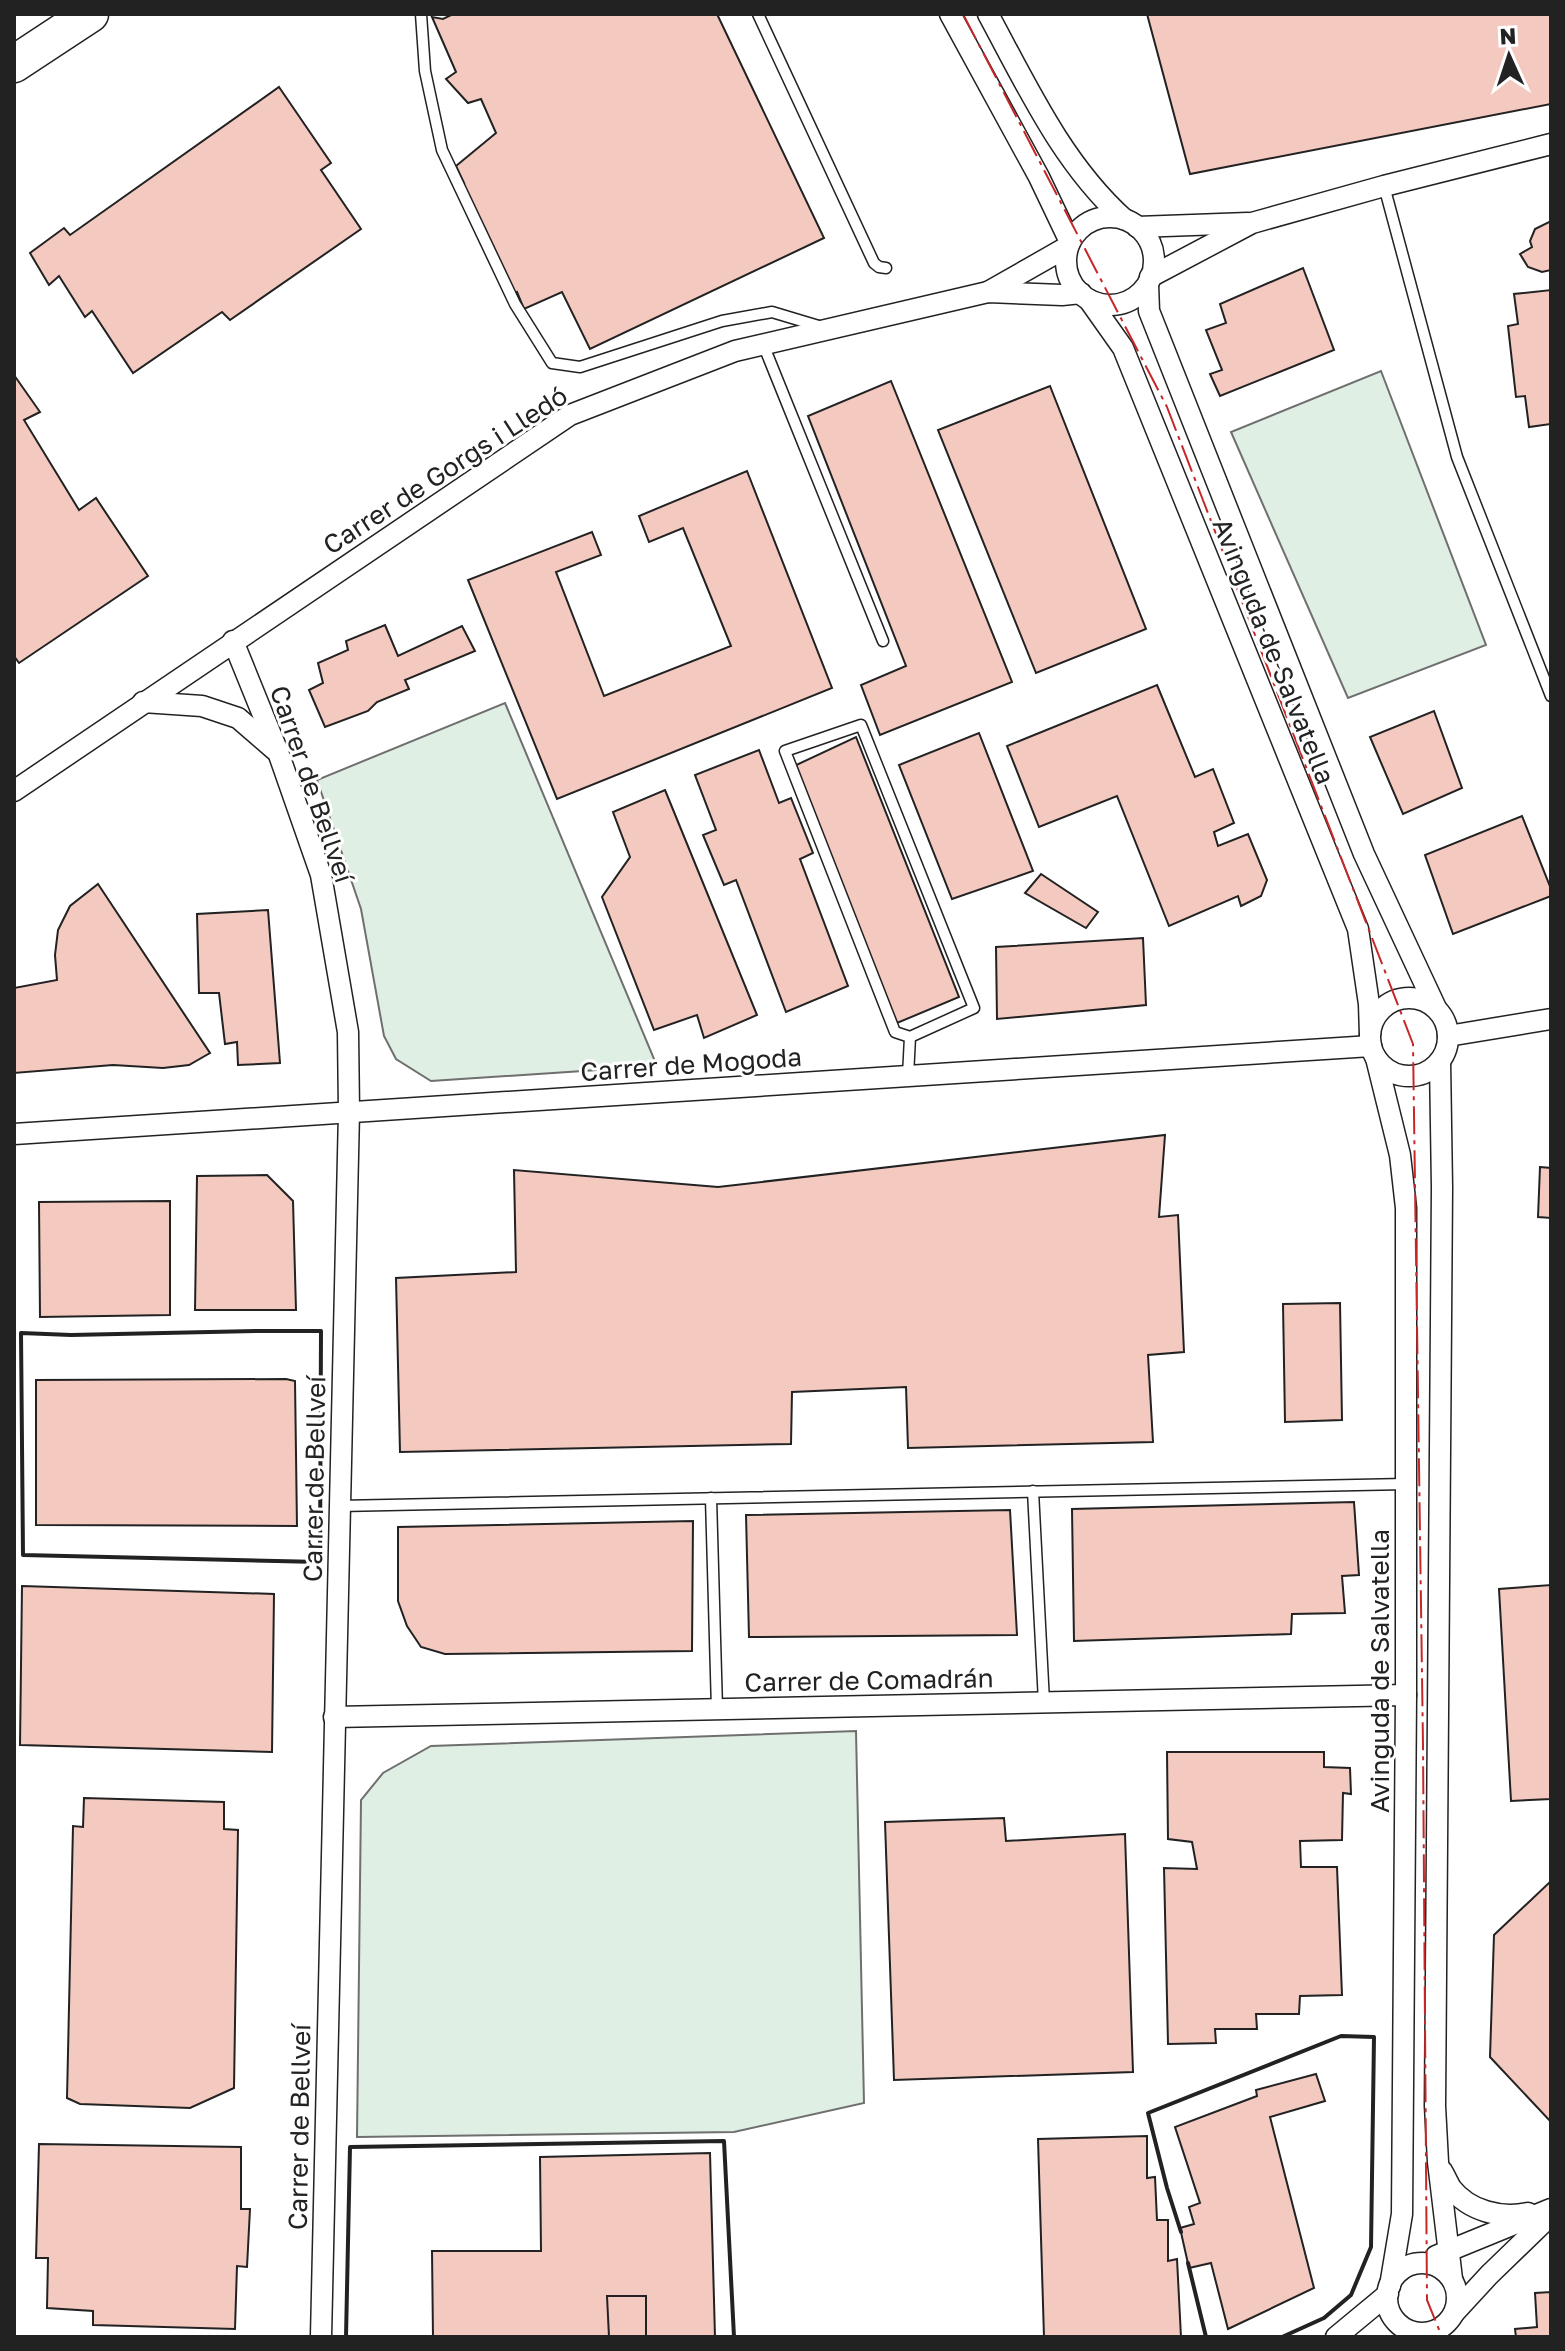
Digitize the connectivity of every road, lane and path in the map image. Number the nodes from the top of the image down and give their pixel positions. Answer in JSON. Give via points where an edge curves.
{"nodes":[{"id":1,"x":90,"y":14,"type":"edge"},
{"id":2,"x":421,"y":14,"type":"edge"},
{"id":3,"x":758,"y":14,"type":"edge"},
{"id":4,"x":950,"y":14,"type":"edge"},
{"id":5,"x":988,"y":14,"type":"edge"},
{"id":6,"x":14,"y":64,"type":"edge"},
{"id":7,"x":1551,"y":144,"type":"edge"},
{"id":8,"x":1384,"y":186,"type":"junction"},
{"id":9,"x":1130,"y":223,"type":"junction"},
{"id":10,"x":1252,"y":223,"type":"junction"},
{"id":11,"x":1069,"y":245,"type":"junction"},
{"id":12,"x":886,"y":268,"type":"dead end"},
{"id":13,"x":1149,"y":280,"type":"junction"},
{"id":14,"x":988,"y":292,"type":"junction"},
{"id":15,"x":1085,"y":297,"type":"junction"},
{"id":16,"x":828,"y":329,"type":"junction"},
{"id":17,"x":763,"y":344,"type":"junction"},
{"id":18,"x":233,"y":641,"type":"junction"},
{"id":19,"x":883,"y":641,"type":"dead end"},
{"id":20,"x":1551,"y":696,"type":"edge"},
{"id":21,"x":143,"y":702,"type":"junction"},
{"id":22,"x":278,"y":752,"type":"junction"},
{"id":23,"x":14,"y":791,"type":"edge"},
{"id":24,"x":1436,"y":1008,"type":"junction"},
{"id":25,"x":1551,"y":1019,"type":"edge"},
{"id":26,"x":1448,"y":1036,"type":"junction"},
{"id":27,"x":910,"y":1037,"type":"junction"},
{"id":28,"x":1373,"y":1047,"type":"junction"},
{"id":29,"x":1440,"y":1061,"type":"junction"},
{"id":30,"x":908,"y":1076,"type":"junction"},
{"id":31,"x":349,"y":1112,"type":"junction"},
{"id":32,"x":14,"y":1134,"type":"edge"},
{"id":33,"x":1406,"y":1484,"type":"junction"},
{"id":34,"x":1033,"y":1491,"type":"junction"},
{"id":35,"x":711,"y":1498,"type":"junction"},
{"id":36,"x":339,"y":1506,"type":"junction"},
{"id":37,"x":1406,"y":1695,"type":"junction"},
{"id":38,"x":1044,"y":1702,"type":"junction"},
{"id":39,"x":717,"y":1709,"type":"junction"},
{"id":40,"x":334,"y":1717,"type":"junction"},
{"id":41,"x":1438,"y":2162,"type":"junction"},
{"id":42,"x":1551,"y":2208,"type":"edge"},
{"id":43,"x":1551,"y":2215,"type":"edge"},
{"id":44,"x":1448,"y":2252,"type":"junction"},
{"id":45,"x":1417,"y":2264,"type":"junction"},
{"id":46,"x":1452,"y":2279,"type":"junction"},
{"id":47,"x":1389,"y":2297,"type":"junction"},
{"id":48,"x":1452,"y":2323,"type":"edge"},
{"id":49,"x":1422,"y":2335,"type":"edge"},
{"id":50,"x":321,"y":2337,"type":"edge"},
{"id":51,"x":1336,"y":2337,"type":"edge"},
{"id":52,"x":1396,"y":2337,"type":"edge"}],
"edges":[{"from":1,"to":6,"type":"highway"},
{"from":2,"to":16,"type":"lane","via":[[425,71],[442,150],[515,304],[552,363],[580,367],[722,321],[772,312]]},
{"from":3,"to":12,"type":"lane","via":[[874,263]]},
{"from":4,"to":11,"type":"street","via":[[1039,177]]},
{"from":5,"to":9,"type":"street","via":[[1080,174]]},
{"from":7,"to":8,"type":"street"},
{"from":8,"to":10,"type":"street"},
{"from":8,"to":20,"type":"lane","via":[[1457,457]]},
{"from":9,"to":10,"type":"street"},
{"from":9,"to":11,"type":"street","via":[[1108,217],[1089,222]]},
{"from":9,"to":13,"type":"street","via":[[1145,235],[1152,250]]},
{"from":10,"to":13,"type":"street"},
{"from":11,"to":14,"type":"street","name":"Carrer de Gorgs i Lledó"},
{"from":11,"to":15,"type":"street","via":[[1067,275]]},
{"from":13,"to":15,"type":"street","via":[[1136,297],[1123,303],[1103,305]]},
{"from":13,"to":24,"type":"street","name":"Avinguda de Salvatella","via":[[1149,311],[1364,854]]},
{"from":14,"to":15,"type":"street","name":"Carrer de Gorgs i Lledó"},
{"from":14,"to":16,"type":"street","name":"Carrer de Gorgs i Lledó"},
{"from":15,"to":28,"type":"street","name":"Avinguda de Salvatella","via":[[1123,348],[1358,929]]},
{"from":16,"to":17,"type":"street","name":"Carrer de Gorgs i Lledó"},
{"from":17,"to":18,"type":"street","name":"Carrer de Gorgs i Lledó","via":[[570,415]]},
{"from":17,"to":19,"type":"lane"},
{"from":18,"to":21,"type":"street","name":"Carrer de Gorgs i Lledó"},
{"from":18,"to":22,"type":"street","name":"Carrer de Bellveí"},
{"from":21,"to":22,"type":"street","via":[[202,706],[238,718]]},
{"from":21,"to":23,"type":"street","name":"Carrer de Gorgs i Lledó"},
{"from":22,"to":31,"type":"street","name":"Carrer de Bellveí","via":[[321,875],[348,1032]]},
{"from":24,"to":26,"type":"street"},
{"from":24,"to":28,"type":"street","via":[[1409,998],[1396,1001],[1373,1022]]},
{"from":25,"to":26,"type":"street"},
{"from":26,"to":29,"type":"street"},
{"from":27,"to":27,"type":"lane","via":[[974,1008],[861,725],[785,751],[895,1032]]},
{"from":27,"to":30,"type":"lane"},
{"from":28,"to":29,"type":"street","via":[[1387,1069],[1400,1075],[1426,1072]]},
{"from":28,"to":30,"type":"street","name":"Carrer de Mogoda"},
{"from":28,"to":33,"type":"street","name":"Avinguda de Salvatella","via":[[1400,1155],[1406,1208]]},
{"from":29,"to":41,"type":"street"},
{"from":30,"to":31,"type":"street","name":"Carrer de Mogoda"},
{"from":31,"to":32,"type":"street","name":"Carrer de Mogoda"},
{"from":31,"to":36,"type":"street","name":"Carrer de Bellveí"},
{"from":33,"to":34,"type":"lane"},
{"from":33,"to":37,"type":"street","name":"Avinguda de Salvatella"},
{"from":34,"to":35,"type":"lane"},
{"from":34,"to":38,"type":"lane"},
{"from":35,"to":36,"type":"lane"},
{"from":35,"to":39,"type":"lane"},
{"from":36,"to":40,"type":"street","name":"Carrer de Bellveí"},
{"from":37,"to":38,"type":"street","name":"Carrer de Comadrán"},
{"from":37,"to":47,"type":"street","name":"Avinguda de Salvatella","via":[[1402,2214]]},
{"from":38,"to":39,"type":"street","name":"Carrer de Comadrán"},
{"from":39,"to":40,"type":"street","name":"Carrer de Comadrán"},
{"from":40,"to":50,"type":"street","name":"Carrer de Bellveí"},
{"from":41,"to":42,"type":"street","via":[[1451,2188],[1486,2211],[1506,2215]]},
{"from":41,"to":44,"type":"street"},
{"from":42,"to":44,"type":"street"},
{"from":43,"to":48,"type":"street","via":[[1489,2275]]},
{"from":44,"to":45,"type":"street"},
{"from":44,"to":46,"type":"street"},
{"from":45,"to":46,"type":"street","via":[[1436,2267]]},
{"from":45,"to":47,"type":"street","via":[[1400,2272]]},
{"from":46,"to":48,"type":"street","via":[[1457,2302]]},
{"from":47,"to":49,"type":"street","via":[[1401,2326]]},
{"from":47,"to":51,"type":"street"},
{"from":47,"to":52,"type":"street","name":"Avinguda de Salvatella"},
{"from":48,"to":49,"type":"street"}]}
